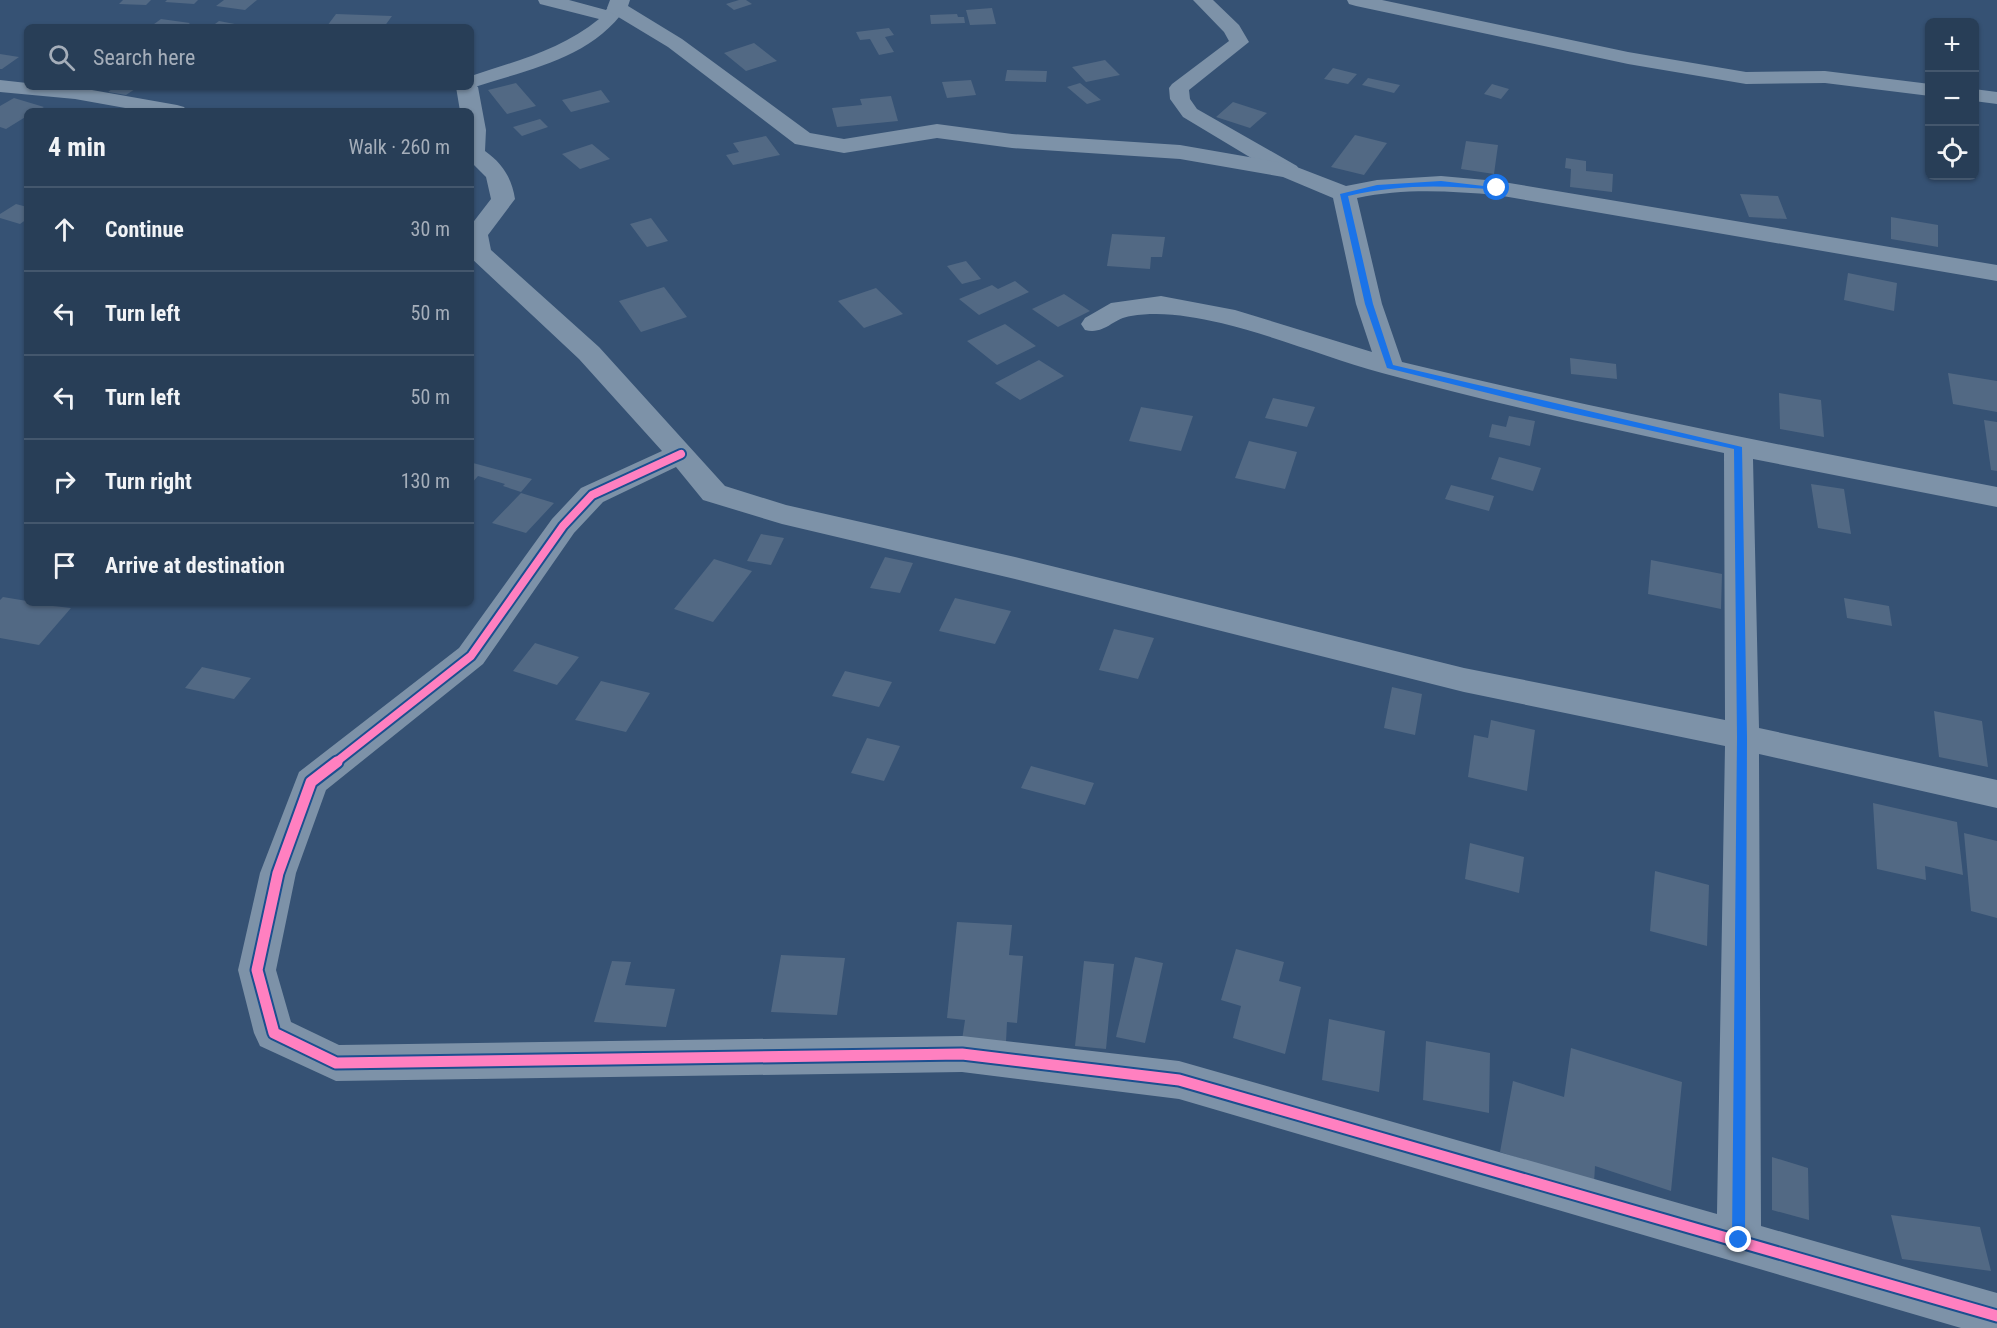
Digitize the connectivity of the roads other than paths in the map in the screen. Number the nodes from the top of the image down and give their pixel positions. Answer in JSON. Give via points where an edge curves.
{"nodes":[{"id":1,"x":547,"y":0,"type":"edge"},
{"id":2,"x":1202,"y":0,"type":"edge"},
{"id":3,"x":1356,"y":0,"type":"edge"},
{"id":4,"x":616,"y":8,"type":"edge"},
{"id":5,"x":474,"y":81,"type":"edge"},
{"id":6,"x":0,"y":86,"type":"edge"},
{"id":7,"x":24,"y":88,"type":"edge"},
{"id":8,"x":43,"y":90,"type":"edge"},
{"id":9,"x":468,"y":90,"type":"edge"},
{"id":10,"x":1925,"y":90,"type":"edge"},
{"id":11,"x":1979,"y":96,"type":"edge"},
{"id":12,"x":1997,"y":98,"type":"edge"},
{"id":13,"x":160,"y":108,"type":"edge"},
{"id":14,"x":471,"y":108,"type":"edge"},
{"id":15,"x":474,"y":125,"type":"edge"},
{"id":16,"x":474,"y":142,"type":"edge"},
{"id":17,"x":474,"y":154,"type":"edge"},
{"id":18,"x":1289,"y":171,"type":"junction"},
{"id":19,"x":1344,"y":194,"type":"junction"},
{"id":20,"x":475,"y":248,"type":"edge"},
{"id":21,"x":1997,"y":273,"type":"edge"},
{"id":22,"x":1094,"y":324,"type":"dead end"},
{"id":23,"x":1390,"y":367,"type":"junction"},
{"id":24,"x":1738,"y":447,"type":"junction"},
{"id":25,"x":681,"y":454,"type":"junction"},
{"id":26,"x":1997,"y":497,"type":"edge"},
{"id":27,"x":1742,"y":737,"type":"junction"},
{"id":28,"x":1997,"y":794,"type":"edge"},
{"id":29,"x":1739,"y":1240,"type":"junction"},
{"id":30,"x":1997,"y":1316,"type":"edge"}],
"edges":[{"from":1,"to":4,"type":"lane"},
{"from":2,"to":18,"type":"lane","via":[[1232,29],[1239,42],[1179,88],[1180,99],[1190,113]]},
{"from":3,"to":10,"type":"lane","via":[[1628,58],[1746,78],[1825,77]]},
{"from":4,"to":5,"type":"lane","via":[[594,34],[569,49]]},
{"from":4,"to":18,"type":"street","via":[[675,43],[803,139],[844,146],[937,131],[1012,141],[1180,152]]},
{"from":6,"to":7,"type":"lane"},
{"from":8,"to":13,"type":"lane"},
{"from":9,"to":14,"type":"street"},
{"from":11,"to":12,"type":"lane"},
{"from":15,"to":16,"type":"street"},
{"from":17,"to":20,"type":"street","via":[[491,165],[502,185],[503,199],[476,235]]},
{"from":18,"to":19,"type":"street"},
{"from":19,"to":21,"type":"street","via":[[1377,187],[1441,183],[1497,188]]},
{"from":19,"to":23,"type":"street","via":[[1369,304]]},
{"from":20,"to":25,"type":"street","via":[[589,353]]},
{"from":22,"to":23,"type":"street","via":[[1120,309],[1161,304],[1226,316]]},
{"from":23,"to":24,"type":"street"},
{"from":24,"to":26,"type":"street"},
{"from":24,"to":27,"type":"street"},
{"from":25,"to":27,"type":"street","via":[[714,493],[782,514],[1464,680]]},
{"from":25,"to":29,"type":"street","via":[[592,495],[563,526],[471,656],[311,782],[278,873],[257,970],[274,1033],[336,1063],[962,1054],[1179,1080]]},
{"from":27,"to":28,"type":"street"},
{"from":27,"to":29,"type":"street"},
{"from":29,"to":30,"type":"street"}]}
